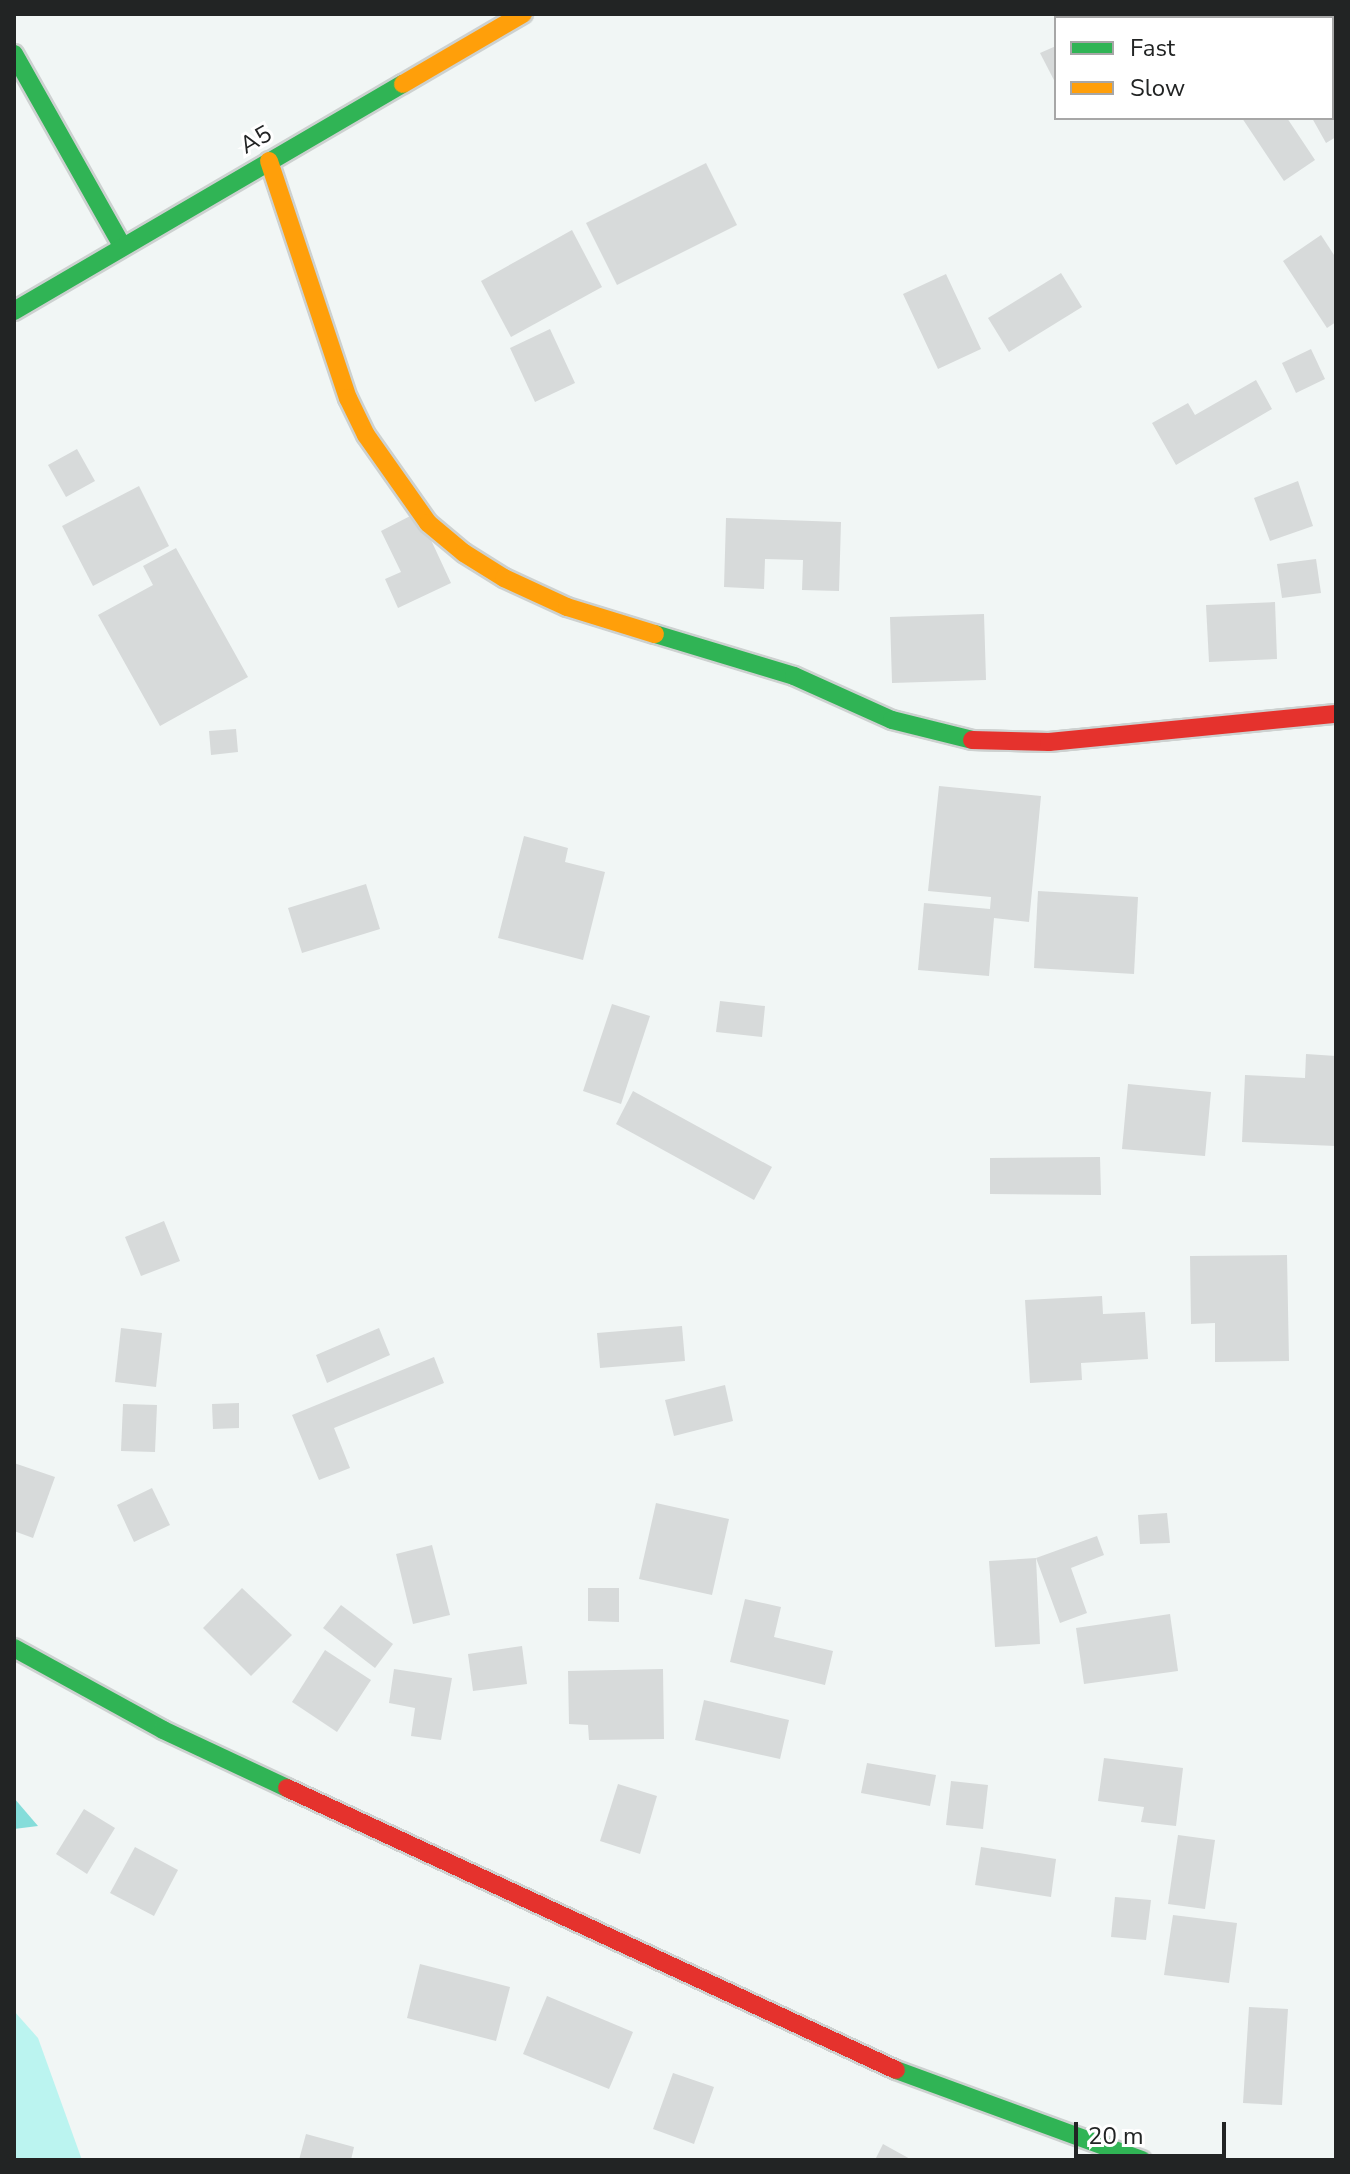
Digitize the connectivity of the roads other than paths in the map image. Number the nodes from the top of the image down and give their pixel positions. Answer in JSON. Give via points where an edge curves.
{"nodes":[{"id":1,"x":523,"y":14,"type":"edge"},
{"id":2,"x":14,"y":54,"type":"edge"},
{"id":3,"x":269,"y":161,"type":"junction"},
{"id":4,"x":122,"y":246,"type":"junction"},
{"id":5,"x":14,"y":311,"type":"edge"},
{"id":6,"x":1336,"y":714,"type":"edge"},
{"id":7,"x":14,"y":1648,"type":"edge"},
{"id":8,"x":1142,"y":2160,"type":"edge"}],
"edges":[{"from":1,"to":3,"type":"main road","name":"A5","number":"A5"},
{"from":2,"to":4,"type":"main road"},
{"from":3,"to":4,"type":"main road","name":"A5","number":"A5"},
{"from":3,"to":6,"type":"main road","via":[[348,398],[366,435],[428,523],[504,578],[567,607],[794,676],[892,720],[966,740],[1049,742]]},
{"from":4,"to":5,"type":"main road","name":"A5","number":"A5"},
{"from":7,"to":8,"type":"main road","via":[[163,1730],[887,2067]]}]}
